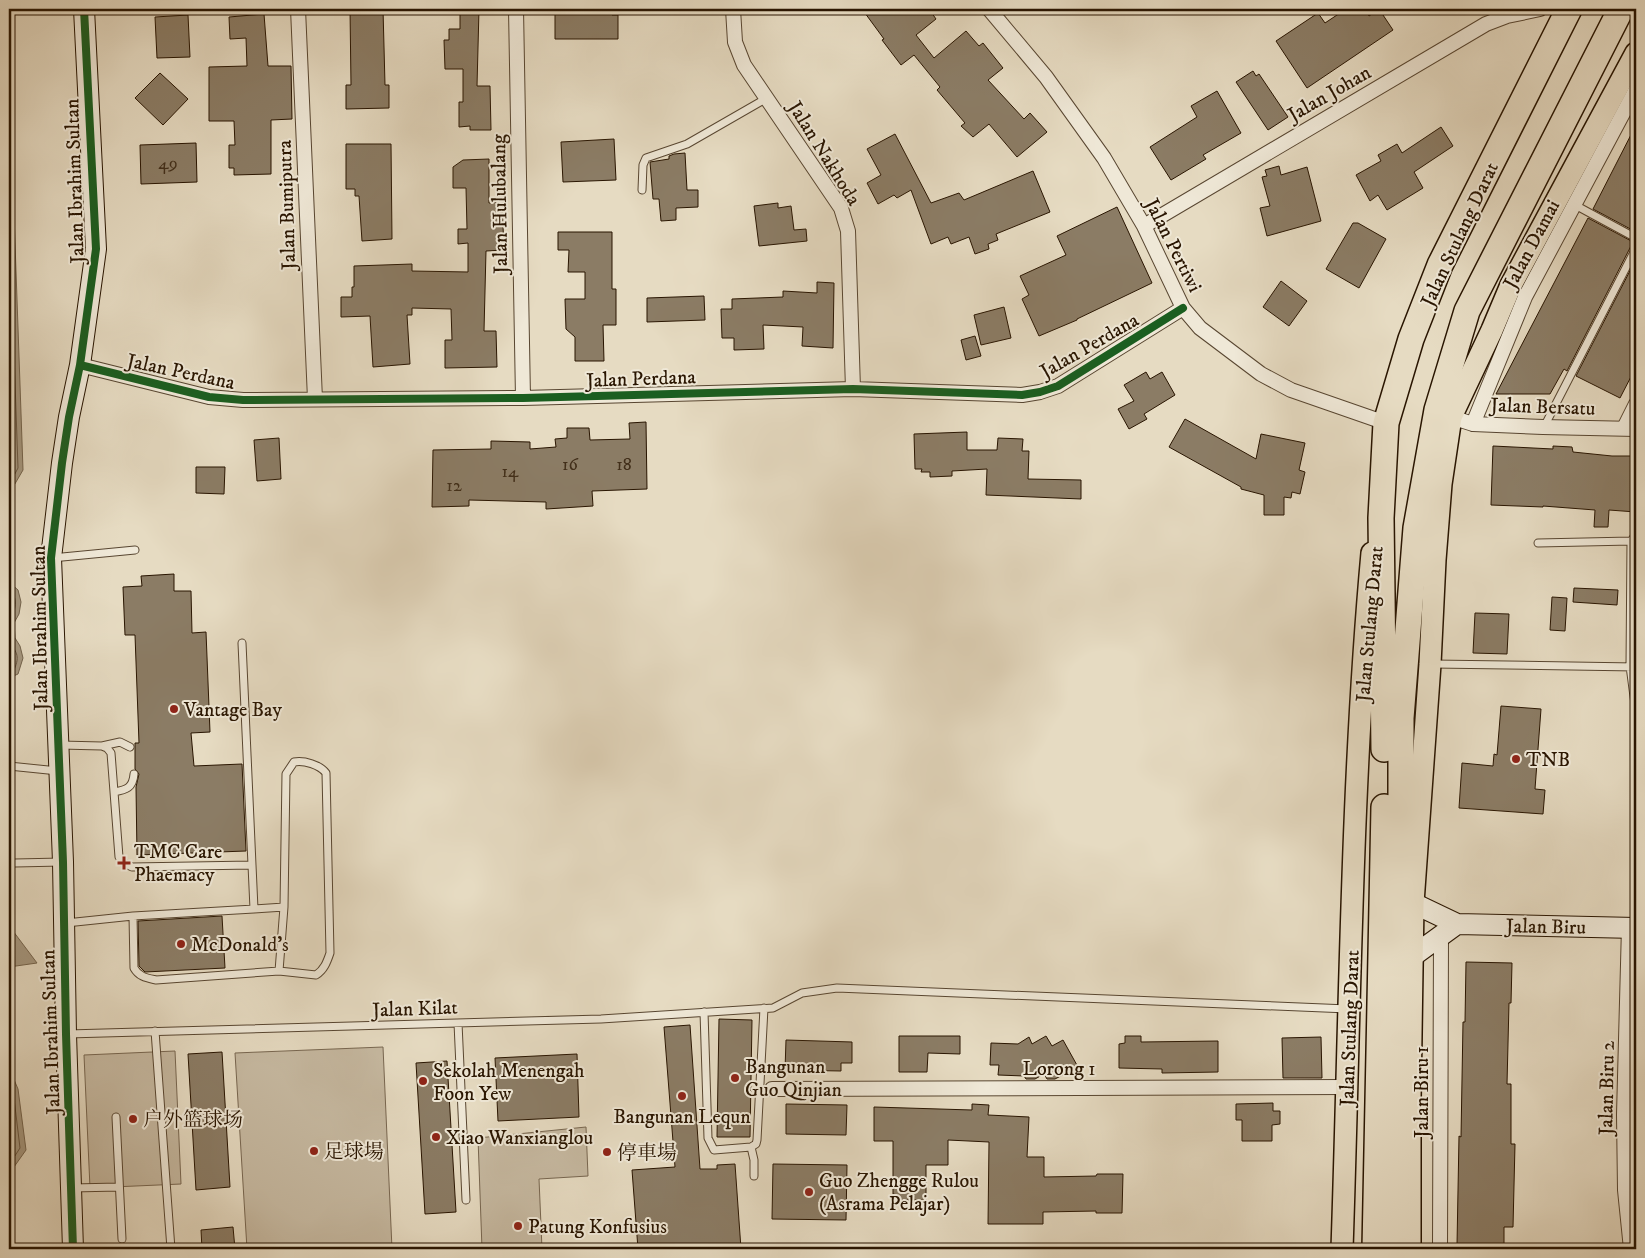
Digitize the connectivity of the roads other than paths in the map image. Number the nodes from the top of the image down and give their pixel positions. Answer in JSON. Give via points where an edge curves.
{"nodes":[{"id":1,"x":84,"y":9,"type":"edge"},
{"id":2,"x":298,"y":9,"type":"edge"},
{"id":3,"x":516,"y":9,"type":"edge"},
{"id":4,"x":733,"y":9,"type":"edge"},
{"id":5,"x":989,"y":9,"type":"edge"},
{"id":6,"x":1540,"y":9,"type":"edge"},
{"id":7,"x":1621,"y":9,"type":"edge"},
{"id":8,"x":1565,"y":10,"type":"edge"},
{"id":9,"x":1636,"y":53,"type":"edge"},
{"id":10,"x":1636,"y":89,"type":"edge"},
{"id":11,"x":767,"y":98,"type":"junction"},
{"id":12,"x":642,"y":190,"type":"dead end"},
{"id":13,"x":1575,"y":204,"type":"junction"},
{"id":14,"x":1144,"y":226,"type":"junction"},
{"id":15,"x":1636,"y":238,"type":"edge"},
{"id":16,"x":1636,"y":248,"type":"edge"},
{"id":17,"x":1183,"y":308,"type":"junction"},
{"id":18,"x":80,"y":365,"type":"junction"},
{"id":19,"x":853,"y":389,"type":"junction"},
{"id":20,"x":523,"y":398,"type":"junction"},
{"id":21,"x":315,"y":399,"type":"junction"},
{"id":22,"x":1636,"y":404,"type":"edge"},
{"id":23,"x":1450,"y":417,"type":"junction"},
{"id":24,"x":1386,"y":423,"type":"junction"},
{"id":25,"x":1473,"y":424,"type":"junction"},
{"id":26,"x":1543,"y":427,"type":"junction"},
{"id":27,"x":1630,"y":428,"type":"edge"},
{"id":28,"x":1381,"y":518,"type":"junction"},
{"id":29,"x":1636,"y":534,"type":"edge"},
{"id":30,"x":1631,"y":541,"type":"junction"},
{"id":31,"x":1538,"y":543,"type":"dead end"},
{"id":32,"x":135,"y":550,"type":"dead end"},
{"id":33,"x":52,"y":558,"type":"junction"},
{"id":34,"x":242,"y":643,"type":"dead end"},
{"id":35,"x":1430,"y":664,"type":"junction"},
{"id":36,"x":1633,"y":667,"type":"edge"},
{"id":37,"x":1636,"y":712,"type":"edge"},
{"id":38,"x":58,"y":745,"type":"junction"},
{"id":39,"x":102,"y":746,"type":"junction"},
{"id":40,"x":130,"y":747,"type":"dead end"},
{"id":41,"x":9,"y":766,"type":"edge"},
{"id":42,"x":58,"y":771,"type":"junction"},
{"id":43,"x":134,"y":774,"type":"dead end"},
{"id":44,"x":114,"y":792,"type":"junction"},
{"id":45,"x":63,"y":862,"type":"junction"},
{"id":46,"x":15,"y":863,"type":"dead end"},
{"id":47,"x":252,"y":865,"type":"junction"},
{"id":48,"x":1413,"y":903,"type":"junction"},
{"id":49,"x":284,"y":907,"type":"junction"},
{"id":50,"x":254,"y":909,"type":"junction"},
{"id":51,"x":133,"y":916,"type":"junction"},
{"id":52,"x":63,"y":923,"type":"junction"},
{"id":53,"x":1632,"y":928,"type":"edge"},
{"id":54,"x":1449,"y":930,"type":"junction"},
{"id":55,"x":1413,"y":956,"type":"junction"},
{"id":56,"x":279,"y":972,"type":"junction"},
{"id":57,"x":764,"y":1008,"type":"junction"},
{"id":58,"x":1343,"y":1009,"type":"junction"},
{"id":59,"x":704,"y":1012,"type":"junction"},
{"id":60,"x":458,"y":1023,"type":"junction"},
{"id":61,"x":155,"y":1031,"type":"junction"},
{"id":62,"x":66,"y":1034,"type":"junction"},
{"id":63,"x":1347,"y":1087,"type":"junction"},
{"id":64,"x":772,"y":1090,"type":"dead end"},
{"id":65,"x":116,"y":1118,"type":"dead end"},
{"id":66,"x":751,"y":1147,"type":"junction"},
{"id":67,"x":754,"y":1176,"type":"dead end"},
{"id":68,"x":119,"y":1187,"type":"junction"},
{"id":69,"x":71,"y":1188,"type":"junction"},
{"id":70,"x":466,"y":1200,"type":"dead end"},
{"id":71,"x":122,"y":1239,"type":"dead end"},
{"id":72,"x":73,"y":1249,"type":"edge"},
{"id":73,"x":171,"y":1249,"type":"edge"},
{"id":74,"x":1342,"y":1249,"type":"edge"},
{"id":75,"x":1375,"y":1249,"type":"edge"},
{"id":76,"x":1396,"y":1249,"type":"edge"},
{"id":77,"x":1410,"y":1249,"type":"edge"},
{"id":78,"x":1440,"y":1249,"type":"edge"},
{"id":79,"x":1631,"y":1249,"type":"edge"}],
"edges":[{"from":1,"to":18,"type":"street","name":"Jalan Ibrahim Sultan","via":[[96,249]]},
{"from":2,"to":21,"type":"street","name":"Jalan Bumiputra"},
{"from":3,"to":20,"type":"street","name":"Jalan Hulubalang"},
{"from":4,"to":11,"type":"street","name":"Jalan Nakhoda","via":[[735,42],[744,65]]},
{"from":5,"to":14,"type":"street","name":"Jalan Pertiwi","via":[[1052,84],[1104,158]]},
{"from":6,"to":14,"type":"street","name":"Jalan Johan","via":[[1516,13],[1486,24]]},
{"from":7,"to":76,"type":"highway","via":[[1467,311],[1437,410],[1416,528],[1401,718]]},
{"from":8,"to":24,"type":"highway","name":"Jalan Stulang Darat","via":[[1440,266],[1410,339]]},
{"from":9,"to":23,"type":"main road","via":[[1511,285]]},
{"from":10,"to":13,"type":"street","name":"Jalan Damai"},
{"from":11,"to":12,"type":"lane","via":[[687,144],[646,158]]},
{"from":11,"to":19,"type":"street","name":"Jalan Nakhoda","via":[[841,208],[846,222]]},
{"from":13,"to":15,"type":"lane"},
{"from":13,"to":25,"type":"street","name":"Jalan Damai","via":[[1525,297]]},
{"from":14,"to":17,"type":"street","name":"Jalan Pertiwi"},
{"from":16,"to":26,"type":"lane"},
{"from":17,"to":19,"type":"street","name":"Jalan Perdana","via":[[1058,386],[1040,392],[1022,395]]},
{"from":17,"to":24,"type":"street","name":"Jalan Pertiwi","via":[[1200,328],[1261,374],[1291,390]]},
{"from":18,"to":21,"type":"street","name":"Jalan Perdana","via":[[209,397]]},
{"from":18,"to":33,"type":"street","name":"Jalan Ibrahim Sultan","via":[[62,463]]},
{"from":19,"to":20,"type":"street","name":"Jalan Perdana"},
{"from":20,"to":21,"type":"street","name":"Jalan Perdana"},
{"from":22,"to":27,"type":"street"},
{"from":23,"to":25,"type":"street","name":"Jalan Bersatu"},
{"from":23,"to":35,"type":"main road","via":[[1435,560]]},
{"from":24,"to":28,"type":"highway","name":"Jalan Stulang Darat"},
{"from":25,"to":26,"type":"street","name":"Jalan Bersatu"},
{"from":26,"to":27,"type":"street","name":"Jalan Bersatu"},
{"from":28,"to":58,"type":"main road","name":"Jalan Stulang Darat","via":[[1372,553],[1364,649]]},
{"from":28,"to":75,"type":"highway","via":[[1384,766]]},
{"from":29,"to":30,"type":"lane"},
{"from":30,"to":31,"type":"lane"},
{"from":30,"to":36,"type":"lane"},
{"from":32,"to":33,"type":"lane"},
{"from":33,"to":38,"type":"street","name":"Jalan Ibrahim Sultan"},
{"from":34,"to":47,"type":"lane"},
{"from":35,"to":36,"type":"lane"},
{"from":35,"to":48,"type":"main road"},
{"from":36,"to":37,"type":"lane"},
{"from":38,"to":39,"type":"lane"},
{"from":38,"to":42,"type":"street","name":"Jalan Ibrahim Sultan"},
{"from":39,"to":40,"type":"lane","via":[[120,742]]},
{"from":39,"to":44,"type":"lane","via":[[111,753]]},
{"from":41,"to":42,"type":"lane"},
{"from":42,"to":45,"type":"street","name":"Jalan Ibrahim Sultan"},
{"from":43,"to":44,"type":"lane","via":[[129,788]]},
{"from":44,"to":47,"type":"lane","via":[[119,857],[124,863],[132,867]]},
{"from":45,"to":46,"type":"lane"},
{"from":45,"to":52,"type":"street","name":"Jalan Ibrahim Sultan"},
{"from":47,"to":50,"type":"lane"},
{"from":48,"to":54,"type":"street","name":"Jalan Biru"},
{"from":48,"to":55,"type":"main road"},
{"from":49,"to":50,"type":"lane"},
{"from":49,"to":56,"type":"lane"},
{"from":49,"to":56,"type":"lane","via":[[286,774],[294,762],[299,761],[321,767],[326,773],[330,953],[327,963],[316,975]]},
{"from":50,"to":51,"type":"lane"},
{"from":51,"to":52,"type":"lane"},
{"from":51,"to":56,"type":"lane","via":[[134,968],[145,978]]},
{"from":52,"to":62,"type":"street","name":"Jalan Ibrahim Sultan"},
{"from":53,"to":54,"type":"street","name":"Jalan Biru"},
{"from":53,"to":79,"type":"street","name":"Jalan Biru 2","via":[[1624,1115],[1625,1190]]},
{"from":54,"to":55,"type":"street"},
{"from":54,"to":78,"type":"street","name":"Jalan Biru 1"},
{"from":55,"to":77,"type":"main road"},
{"from":57,"to":58,"type":"lane","name":"Jalan Kilat","via":[[773,1008],[802,993],[836,988]]},
{"from":57,"to":59,"type":"lane","name":"Jalan Kilat"},
{"from":57,"to":66,"type":"lane","via":[[757,1140]]},
{"from":58,"to":63,"type":"main road","name":"Jalan Stulang Darat"},
{"from":59,"to":60,"type":"lane","name":"Jalan Kilat"},
{"from":59,"to":66,"type":"lane","via":[[708,1138],[714,1150]]},
{"from":60,"to":61,"type":"lane","name":"Jalan Kilat"},
{"from":60,"to":70,"type":"lane"},
{"from":61,"to":62,"type":"lane","name":"Jalan Kilat"},
{"from":61,"to":73,"type":"lane"},
{"from":62,"to":69,"type":"street","name":"Jalan Ibrahim Sultan"},
{"from":63,"to":64,"type":"street","name":"Lorong 1"},
{"from":63,"to":74,"type":"main road","name":"Jalan Stulang Darat"},
{"from":65,"to":68,"type":"lane"},
{"from":66,"to":67,"type":"lane"},
{"from":68,"to":69,"type":"lane"},
{"from":68,"to":71,"type":"lane"},
{"from":69,"to":72,"type":"street","name":"Jalan Ibrahim Sultan"}]}
